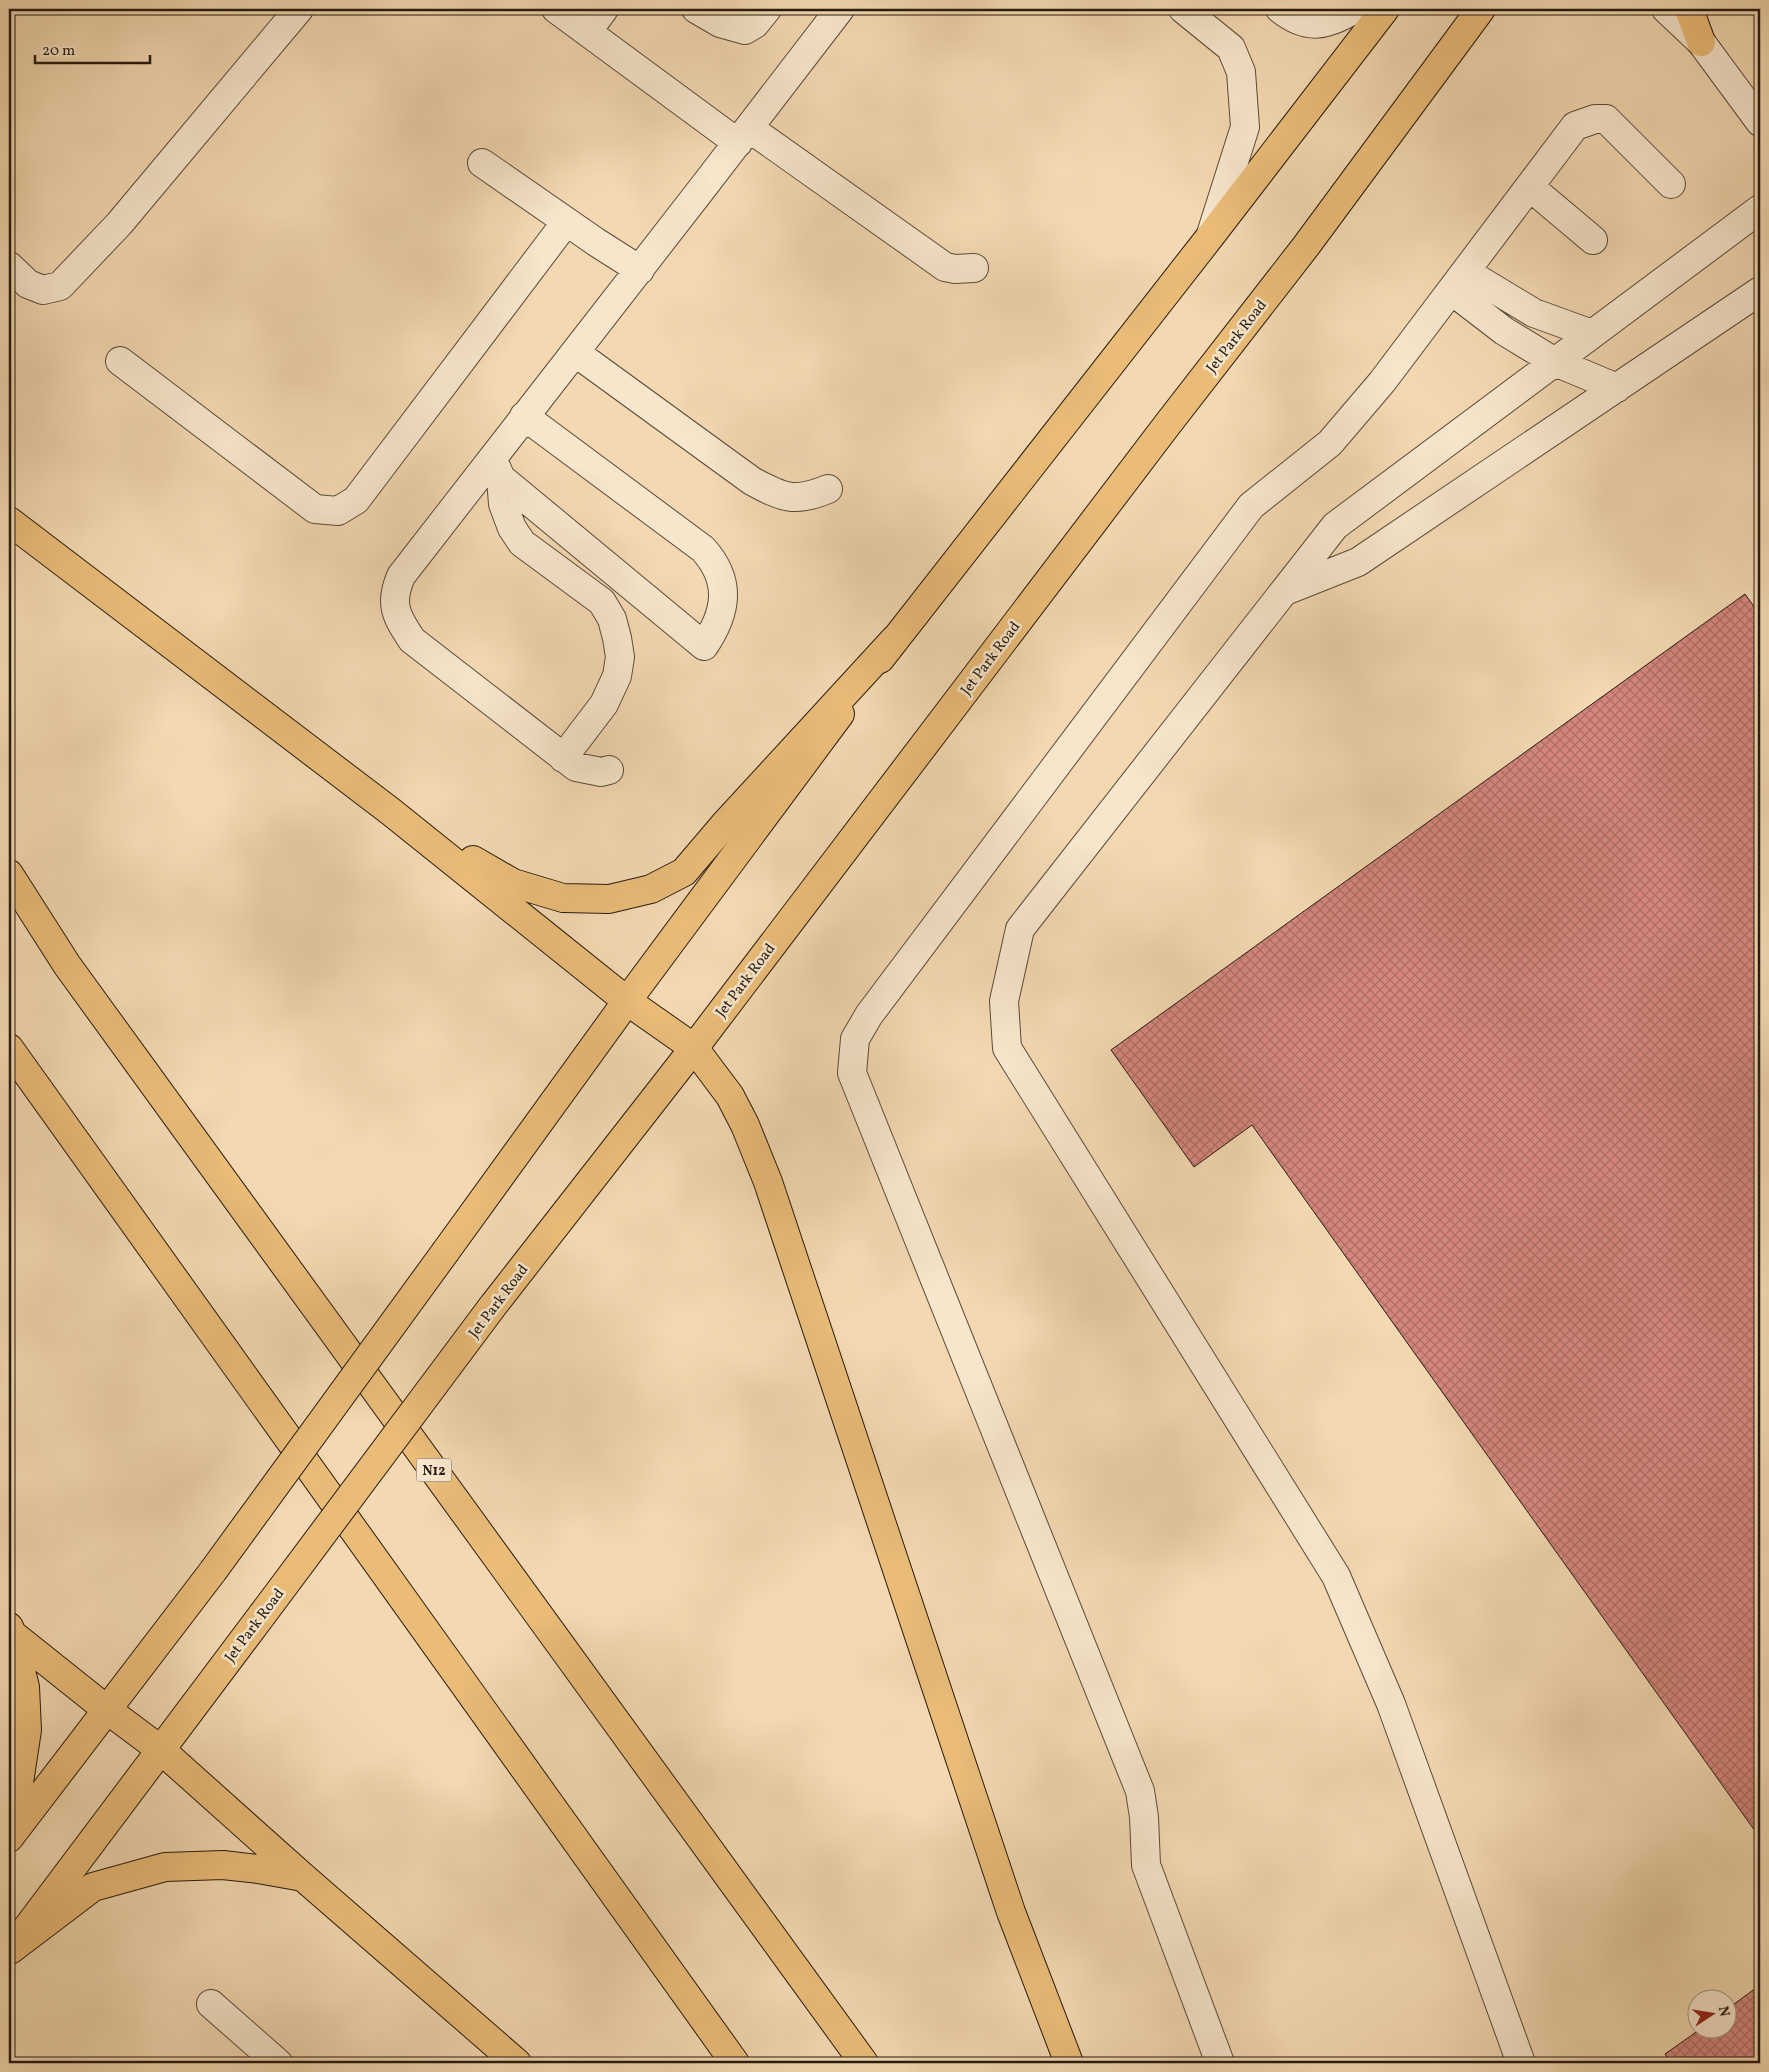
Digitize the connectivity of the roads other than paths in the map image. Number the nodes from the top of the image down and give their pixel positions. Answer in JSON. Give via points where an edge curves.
{"nodes":[{"id":1,"x":298,"y":9,"type":"edge"},
{"id":2,"x":556,"y":9,"type":"edge"},
{"id":3,"x":604,"y":9,"type":"edge"},
{"id":4,"x":696,"y":9,"type":"edge"},
{"id":5,"x":767,"y":9,"type":"edge"},
{"id":6,"x":840,"y":9,"type":"edge"},
{"id":7,"x":1183,"y":9,"type":"edge"},
{"id":8,"x":1280,"y":9,"type":"edge"},
{"id":9,"x":1355,"y":9,"type":"edge"},
{"id":10,"x":1385,"y":9,"type":"edge"},
{"id":11,"x":1481,"y":9,"type":"edge"},
{"id":12,"x":1666,"y":9,"type":"edge"},
{"id":13,"x":1689,"y":9,"type":"edge"},
{"id":14,"x":587,"y":32,"type":"junction"},
{"id":15,"x":1701,"y":42,"type":"junction"},
{"id":16,"x":1760,"y":122,"type":"edge"},
{"id":17,"x":744,"y":135,"type":"junction"},
{"id":18,"x":482,"y":163,"type":"dead end"},
{"id":19,"x":1671,"y":184,"type":"dead end"},
{"id":20,"x":1530,"y":187,"type":"junction"},
{"id":21,"x":1760,"y":209,"type":"edge"},
{"id":22,"x":566,"y":222,"type":"junction"},
{"id":23,"x":1209,"y":238,"type":"junction"},
{"id":24,"x":1593,"y":240,"type":"dead end"},
{"id":25,"x":9,"y":266,"type":"edge"},
{"id":26,"x":974,"y":268,"type":"dead end"},
{"id":27,"x":640,"y":270,"type":"junction"},
{"id":28,"x":1459,"y":281,"type":"junction"},
{"id":29,"x":1760,"y":290,"type":"edge"},
{"id":30,"x":1592,"y":334,"type":"junction"},
{"id":31,"x":576,"y":353,"type":"junction"},
{"id":32,"x":120,"y":361,"type":"dead end"},
{"id":33,"x":1555,"y":362,"type":"junction"},
{"id":34,"x":1617,"y":388,"type":"junction"},
{"id":35,"x":524,"y":416,"type":"junction"},
{"id":36,"x":497,"y":470,"type":"junction"},
{"id":37,"x":828,"y":489,"type":"dead end"},
{"id":38,"x":9,"y":521,"type":"edge"},
{"id":39,"x":1283,"y":591,"type":"junction"},
{"id":40,"x":894,"y":640,"type":"junction"},
{"id":41,"x":563,"y":758,"type":"junction"},
{"id":42,"x":609,"y":770,"type":"dead end"},
{"id":43,"x":390,"y":811,"type":"junction"},
{"id":44,"x":9,"y":874,"type":"edge"},
{"id":45,"x":627,"y":1001,"type":"junction"},
{"id":46,"x":9,"y":1048,"type":"edge"},
{"id":47,"x":694,"y":1048,"type":"junction"},
{"id":48,"x":10,"y":1631,"type":"edge"},
{"id":49,"x":106,"y":1709,"type":"junction"},
{"id":50,"x":161,"y":1750,"type":"junction"},
{"id":51,"x":10,"y":1836,"type":"edge"},
{"id":52,"x":303,"y":1877,"type":"junction"},
{"id":53,"x":9,"y":1951,"type":"edge"},
{"id":54,"x":211,"y":2004,"type":"dead end"},
{"id":55,"x":278,"y":2063,"type":"edge"},
{"id":56,"x":517,"y":2063,"type":"edge"},
{"id":57,"x":735,"y":2063,"type":"edge"},
{"id":58,"x":864,"y":2063,"type":"edge"},
{"id":59,"x":1068,"y":2063,"type":"edge"},
{"id":60,"x":1220,"y":2063,"type":"edge"},
{"id":61,"x":1521,"y":2063,"type":"edge"}],
"edges":[{"from":1,"to":25,"type":"street","via":[[120,224],[60,286],[43,290],[28,284]]},
{"from":2,"to":14,"type":"street"},
{"from":3,"to":14,"type":"street"},
{"from":4,"to":5,"type":"street","via":[[720,23],[745,30],[755,24]]},
{"from":6,"to":17,"type":"street"},
{"from":7,"to":23,"type":"street","via":[[1231,48],[1241,72],[1245,127]]},
{"from":8,"to":9,"type":"street","via":[[1291,17],[1315,25],[1338,19]]},
{"from":10,"to":23,"type":"main road"},
{"from":11,"to":47,"type":"main road","name":"Jet Park Road","via":[[1306,246]]},
{"from":12,"to":15,"type":"street"},
{"from":13,"to":15,"type":"main road"},
{"from":14,"to":17,"type":"street"},
{"from":15,"to":16,"type":"street"},
{"from":17,"to":26,"type":"street","via":[[945,267]]},
{"from":17,"to":27,"type":"street"},
{"from":18,"to":22,"type":"street"},
{"from":19,"to":20,"type":"street","via":[[1606,119],[1595,118],[1576,126]]},
{"from":20,"to":24,"type":"street"},
{"from":20,"to":28,"type":"street"},
{"from":21,"to":30,"type":"street"},
{"from":22,"to":27,"type":"street"},
{"from":22,"to":32,"type":"street","via":[[356,500],[338,511],[315,509]]},
{"from":23,"to":40,"type":"main road"},
{"from":27,"to":31,"type":"street"},
{"from":28,"to":30,"type":"street"},
{"from":28,"to":33,"type":"street","via":[[1504,332]]},
{"from":28,"to":60,"type":"street","via":[[1382,382],[1330,443],[1251,506],[869,1015],[856,1039],[852,1073],[1140,1791],[1146,1865]]},
{"from":29,"to":34,"type":"street"},
{"from":30,"to":33,"type":"street"},
{"from":31,"to":35,"type":"street"},
{"from":31,"to":37,"type":"street","via":[[771,492],[792,499]]},
{"from":33,"to":34,"type":"street"},
{"from":33,"to":39,"type":"street","via":[[1335,526]]},
{"from":34,"to":39,"type":"street","via":[[1358,562]]},
{"from":35,"to":36,"type":"street"},
{"from":35,"to":36,"type":"street","via":[[703,548],[715,562],[720,572],[722,613],[704,646]]},
{"from":36,"to":41,"type":"street","via":[[503,504],[522,543],[602,602],[618,638],[617,676],[604,704]]},
{"from":36,"to":41,"type":"street","via":[[402,576],[396,589],[396,614],[412,640]]},
{"from":38,"to":43,"type":"main road"},
{"from":39,"to":61,"type":"street","via":[[1020,929],[1004,1000],[1007,1048],[1336,1576],[1391,1704]]},
{"from":40,"to":43,"type":"main road","via":[[684,872],[651,889],[609,899],[554,896],[513,883]]},
{"from":40,"to":45,"type":"main road"},
{"from":41,"to":42,"type":"street","via":[[576,767],[601,772]]},
{"from":43,"to":45,"type":"main road"},
{"from":44,"to":58,"type":"main road","number":"N12","via":[[67,965]]},
{"from":45,"to":47,"type":"main road"},
{"from":45,"to":49,"type":"main road","bridge":true,"via":[[213,1571]]},
{"from":46,"to":57,"type":"main road"},
{"from":47,"to":50,"type":"main road","name":"Jet Park Road","bridge":true,"via":[[492,1308]]},
{"from":47,"to":59,"type":"main road","via":[[730,1096],[768,1182],[1008,1903]]},
{"from":48,"to":49,"type":"main road"},
{"from":48,"to":51,"type":"main road","via":[[25,1687],[27,1730]]},
{"from":49,"to":50,"type":"main road"},
{"from":49,"to":51,"type":"main road"},
{"from":50,"to":52,"type":"main road"},
{"from":50,"to":53,"type":"main road","name":"Jet Park Road"},
{"from":52,"to":53,"type":"main road","via":[[223,1865],[165,1867],[93,1887]]},
{"from":52,"to":56,"type":"main road"},
{"from":54,"to":55,"type":"street"}]}
